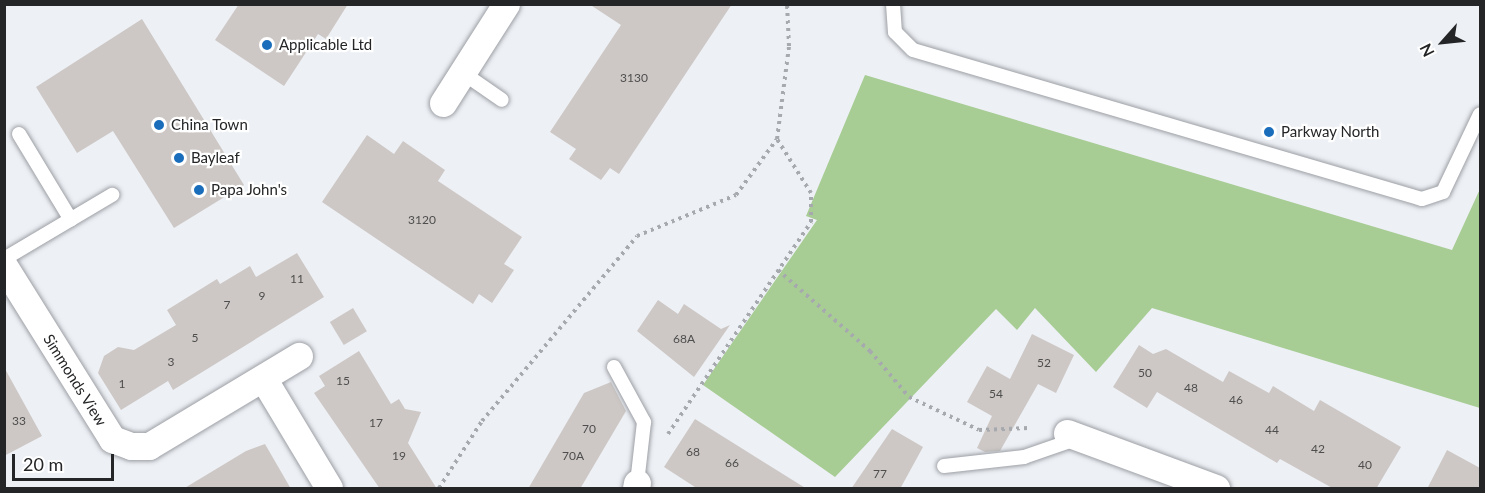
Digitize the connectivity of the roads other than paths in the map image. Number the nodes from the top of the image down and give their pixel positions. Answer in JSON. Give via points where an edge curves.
{"nodes":[{"id":1,"x":506,"y":4,"type":"edge"},
{"id":2,"x":893,"y":4,"type":"edge"},
{"id":3,"x":463,"y":73,"type":"junction"},
{"id":4,"x":502,"y":100,"type":"dead end"},
{"id":5,"x":443,"y":103,"type":"dead end"},
{"id":6,"x":1480,"y":114,"type":"edge"},
{"id":7,"x":20,"y":134,"type":"dead end"},
{"id":8,"x":112,"y":195,"type":"dead end"},
{"id":9,"x":71,"y":220,"type":"junction"},
{"id":10,"x":4,"y":258,"type":"edge"},
{"id":11,"x":4,"y":266,"type":"edge"},
{"id":12,"x":299,"y":356,"type":"dead end"},
{"id":13,"x":614,"y":367,"type":"dead end"},
{"id":14,"x":263,"y":378,"type":"junction"},
{"id":15,"x":1074,"y":435,"type":"joint"},
{"id":16,"x":944,"y":466,"type":"dead end"},
{"id":17,"x":1203,"y":485,"type":"edge"},
{"id":18,"x":636,"y":486,"type":"edge"},
{"id":19,"x":329,"y":489,"type":"edge"}],
"edges":[{"from":1,"to":3,"type":"street"},
{"from":2,"to":6,"type":"lane","via":[[895,32],[913,50],[1422,199],[1443,192]]},
{"from":3,"to":4,"type":"lane"},
{"from":3,"to":5,"type":"street"},
{"from":7,"to":9,"type":"lane"},
{"from":8,"to":9,"type":"lane"},
{"from":9,"to":10,"type":"lane"},
{"from":11,"to":14,"type":"street","name":"Simmonds View","via":[[112,439],[149,446]]},
{"from":12,"to":14,"type":"street","name":"Simmonds View"},
{"from":13,"to":18,"type":"lane","via":[[644,422]]},
{"from":14,"to":19,"type":"street"},
{"from":15,"to":16,"type":"lane","via":[[1024,457]]},
{"from":15,"to":17,"type":"street"}]}
